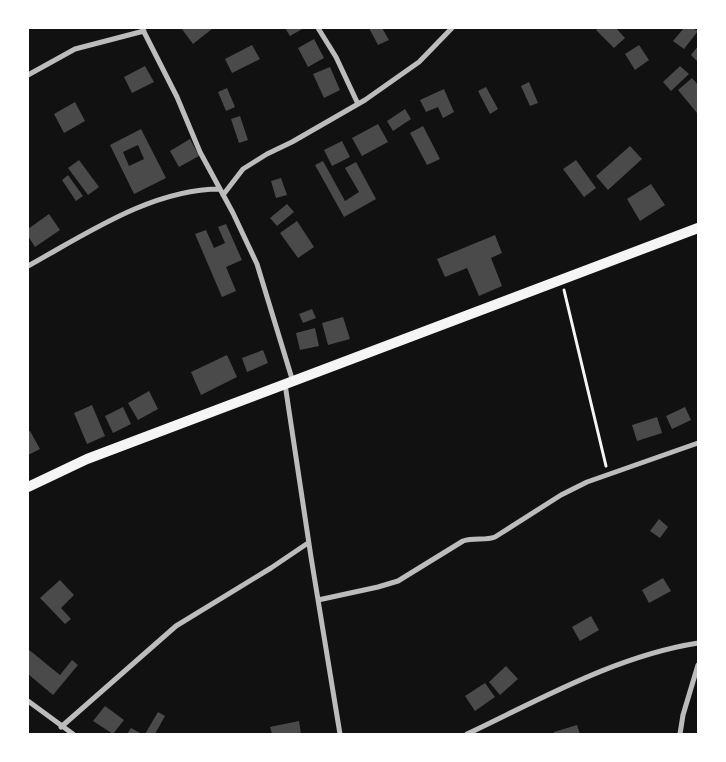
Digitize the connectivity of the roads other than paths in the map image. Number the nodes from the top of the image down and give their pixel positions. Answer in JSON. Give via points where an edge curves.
{"nodes":[{"id":1,"x":318,"y":28,"type":"edge"},
{"id":2,"x":452,"y":28,"type":"edge"},
{"id":3,"x":143,"y":29,"type":"edge"},
{"id":4,"x":28,"y":75,"type":"edge"},
{"id":5,"x":358,"y":104,"type":"junction"},
{"id":6,"x":220,"y":188,"type":"junction"},
{"id":7,"x":223,"y":194,"type":"junction"},
{"id":8,"x":698,"y":228,"type":"edge"},
{"id":9,"x":28,"y":266,"type":"edge"},
{"id":10,"x":289,"y":383,"type":"junction"},
{"id":11,"x":698,"y":443,"type":"edge"},
{"id":12,"x":28,"y":487,"type":"edge"},
{"id":13,"x":308,"y":543,"type":"junction"},
{"id":14,"x":318,"y":600,"type":"junction"},
{"id":15,"x":698,"y":643,"type":"edge"},
{"id":16,"x":698,"y":665,"type":"edge"},
{"id":17,"x":28,"y":701,"type":"edge"},
{"id":18,"x":61,"y":727,"type":"junction"},
{"id":19,"x":73,"y":734,"type":"edge"},
{"id":20,"x":340,"y":734,"type":"edge"},
{"id":21,"x":467,"y":734,"type":"edge"},
{"id":22,"x":680,"y":734,"type":"edge"}],
"edges":[{"from":1,"to":5,"type":"street"},
{"from":2,"to":5,"type":"street","via":[[418,62]]},
{"from":3,"to":4,"type":"street","via":[[75,49]]},
{"from":3,"to":6,"type":"street"},
{"from":5,"to":7,"type":"street","via":[[242,169]]},
{"from":6,"to":7,"type":"street"},
{"from":6,"to":9,"type":"street","via":[[180,193],[150,202]]},
{"from":7,"to":10,"type":"street","via":[[257,264]]},
{"from":8,"to":10,"type":"main road"},
{"from":10,"to":12,"type":"main road","via":[[87,459]]},
{"from":10,"to":13,"type":"street"},
{"from":11,"to":14,"type":"street","via":[[608,474],[561,495],[495,537],[463,541],[398,581]]},
{"from":13,"to":14,"type":"street"},
{"from":13,"to":18,"type":"street","via":[[176,626]]},
{"from":14,"to":20,"type":"street"},
{"from":15,"to":21,"type":"street","via":[[675,646],[611,666]]},
{"from":16,"to":22,"type":"street"},
{"from":17,"to":18,"type":"street"},
{"from":18,"to":19,"type":"street"}]}
